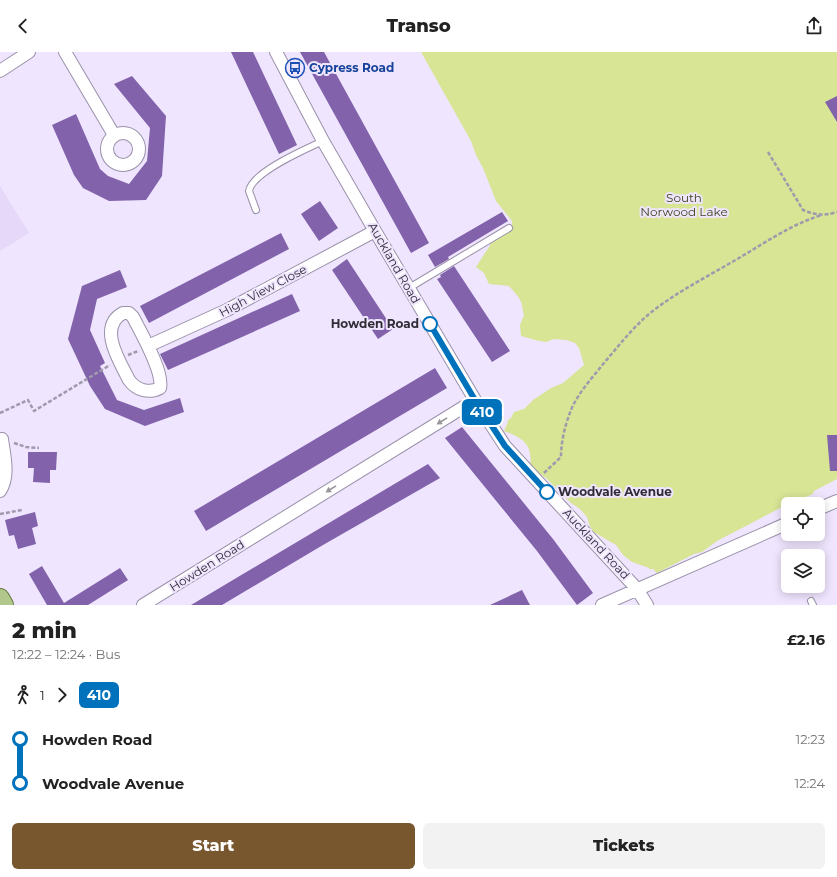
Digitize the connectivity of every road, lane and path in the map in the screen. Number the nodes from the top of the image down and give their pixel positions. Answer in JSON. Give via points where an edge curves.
{"nodes":[{"id":1,"x":65,"y":52,"type":"edge"},
{"id":2,"x":276,"y":52,"type":"edge"},
{"id":3,"x":24,"y":53,"type":"edge"},
{"id":4,"x":0,"y":71,"type":"edge"},
{"id":5,"x":114,"y":135,"type":"dead end"},
{"id":6,"x":323,"y":141,"type":"junction"},
{"id":7,"x":768,"y":152,"type":"dead end"},
{"id":8,"x":256,"y":210,"type":"dead end"},
{"id":9,"x":837,"y":212,"type":"edge"},
{"id":10,"x":822,"y":215,"type":"junction"},
{"id":11,"x":509,"y":228,"type":"dead end"},
{"id":12,"x":375,"y":230,"type":"junction"},
{"id":13,"x":409,"y":288,"type":"junction"},
{"id":14,"x":148,"y":346,"type":"junction"},
{"id":15,"x":119,"y":360,"type":"junction"},
{"id":16,"x":475,"y":400,"type":"junction"},
{"id":17,"x":0,"y":413,"type":"edge"},
{"id":18,"x":2,"y":439,"type":"joint"},
{"id":19,"x":40,"y":448,"type":"dead end"},
{"id":20,"x":536,"y":480,"type":"junction"},
{"id":21,"x":0,"y":491,"type":"edge"},
{"id":22,"x":837,"y":501,"type":"edge"},
{"id":23,"x":825,"y":506,"type":"edge"},
{"id":24,"x":22,"y":510,"type":"dead end"},
{"id":25,"x":0,"y":514,"type":"edge"},
{"id":26,"x":781,"y":526,"type":"edge"},
{"id":27,"x":637,"y":589,"type":"junction"},
{"id":28,"x":0,"y":598,"type":"edge"},
{"id":29,"x":4,"y":605,"type":"edge"},
{"id":30,"x":143,"y":605,"type":"edge"},
{"id":31,"x":602,"y":605,"type":"edge"},
{"id":32,"x":648,"y":605,"type":"edge"}],
"edges":[{"from":1,"to":5,"type":"street"},
{"from":2,"to":6,"type":"street","name":"Auckland Road"},
{"from":3,"to":4,"type":"street"},
{"from":6,"to":8,"type":"lane","via":[[268,170],[251,185],[249,191]]},
{"from":6,"to":12,"type":"street","name":"Auckland Road"},
{"from":7,"to":10,"type":"path","via":[[803,210]]},
{"from":9,"to":10,"type":"path"},
{"from":10,"to":20,"type":"path","via":[[798,223],[678,294],[642,319],[579,395],[571,409],[565,429],[561,457]]},
{"from":11,"to":13,"type":"lane"},
{"from":12,"to":13,"type":"street","name":"Auckland Road"},
{"from":12,"to":14,"type":"street","name":"High View Close","via":[[227,310]]},
{"from":13,"to":16,"type":"street","name":"Auckland Road"},
{"from":14,"to":15,"type":"path"},
{"from":14,"to":15,"type":"street","via":[[134,317],[129,313],[123,313],[117,317],[110,335]]},
{"from":14,"to":15,"type":"street","via":[[160,375],[160,388],[155,391],[143,390],[133,385]]},
{"from":15,"to":17,"type":"path","via":[[34,411],[28,400]]},
{"from":16,"to":20,"type":"street","name":"Auckland Road","via":[[505,446]]},
{"from":16,"to":30,"type":"street","name":"Howden Road","one_way":true},
{"from":18,"to":19,"type":"path","via":[[26,448]]},
{"from":18,"to":21,"type":"street","via":[[5,477]]},
{"from":20,"to":27,"type":"street","name":"Auckland Road"},
{"from":22,"to":23,"type":"street"},
{"from":24,"to":25,"type":"path"},
{"from":26,"to":27,"type":"street"},
{"from":27,"to":31,"type":"street"},
{"from":27,"to":32,"type":"street","name":"Auckland Road"},
{"from":28,"to":29,"type":"main road"}]}
